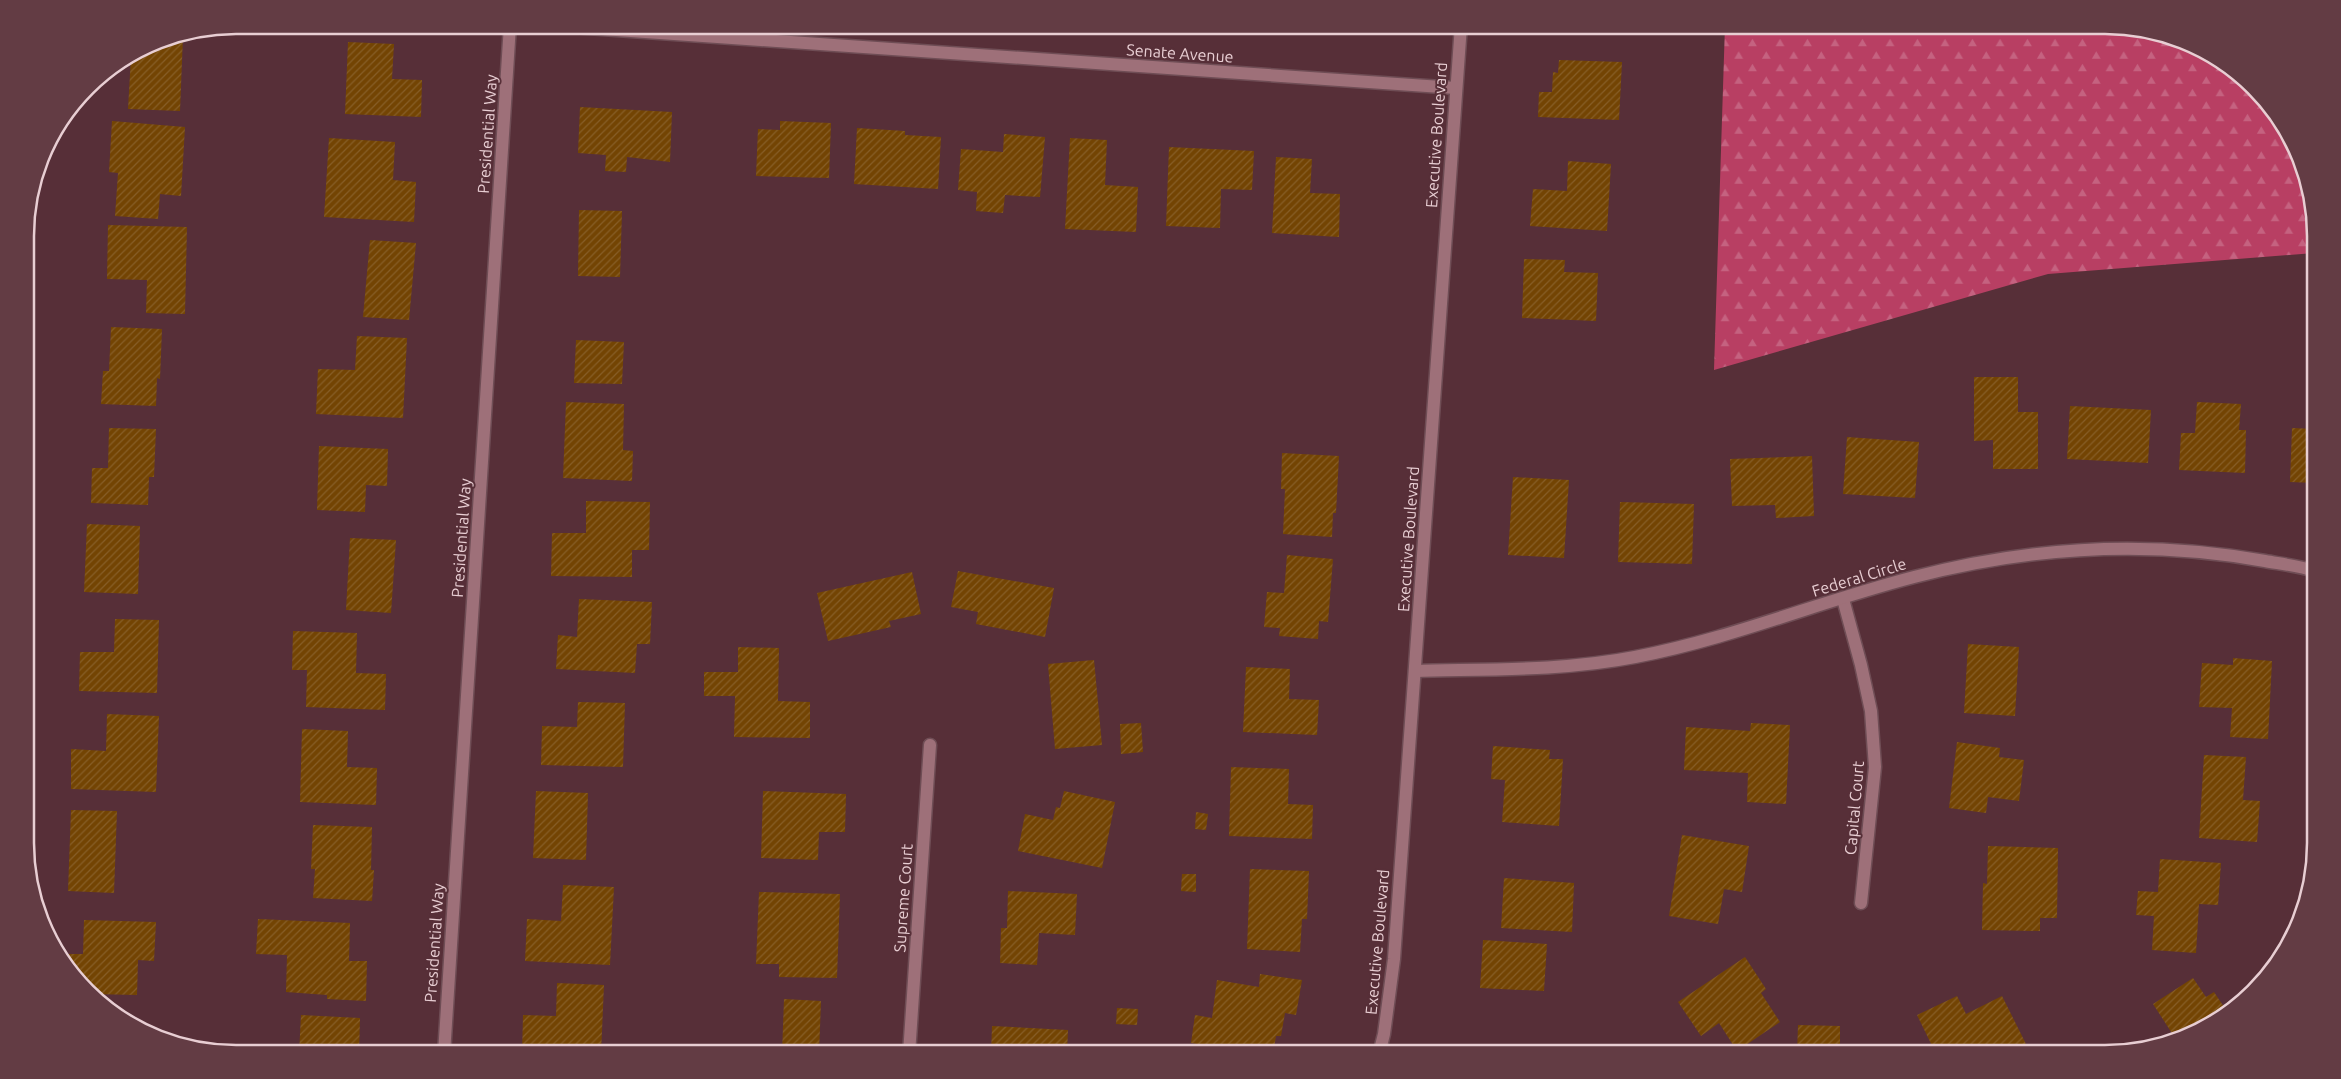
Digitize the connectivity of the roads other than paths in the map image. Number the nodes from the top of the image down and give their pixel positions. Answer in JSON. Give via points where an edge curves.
{"nodes":[{"id":1,"x":509,"y":34,"type":"edge"},
{"id":2,"x":674,"y":34,"type":"edge"},
{"id":3,"x":1459,"y":34,"type":"edge"},
{"id":4,"x":1456,"y":88,"type":"junction"},
{"id":5,"x":2307,"y":569,"type":"edge"},
{"id":6,"x":1842,"y":599,"type":"junction"},
{"id":7,"x":1415,"y":671,"type":"junction"},
{"id":8,"x":930,"y":745,"type":"dead end"},
{"id":9,"x":1861,"y":903,"type":"dead end"},
{"id":10,"x":445,"y":1045,"type":"edge"},
{"id":11,"x":910,"y":1045,"type":"edge"},
{"id":12,"x":1381,"y":1045,"type":"edge"}],
"edges":[{"from":1,"to":10,"type":"street","name":"Presidential Way"},
{"from":2,"to":4,"type":"street","name":"Senate Avenue"},
{"from":3,"to":4,"type":"street","name":"Executive Boulevard"},
{"from":4,"to":7,"type":"street","name":"Executive Boulevard"},
{"from":5,"to":6,"type":"street","name":"Federal Circle","via":[[2231,555],[2152,548],[2096,549],[1960,566]]},
{"from":6,"to":7,"type":"street","name":"Federal Circle","via":[[1636,657],[1564,666]]},
{"from":6,"to":9,"type":"street","name":"Capital Court","via":[[1871,711],[1875,768]]},
{"from":7,"to":12,"type":"street","name":"Executive Boulevard","via":[[1394,959]]},
{"from":8,"to":11,"type":"street","name":"Supreme Court"}]}
